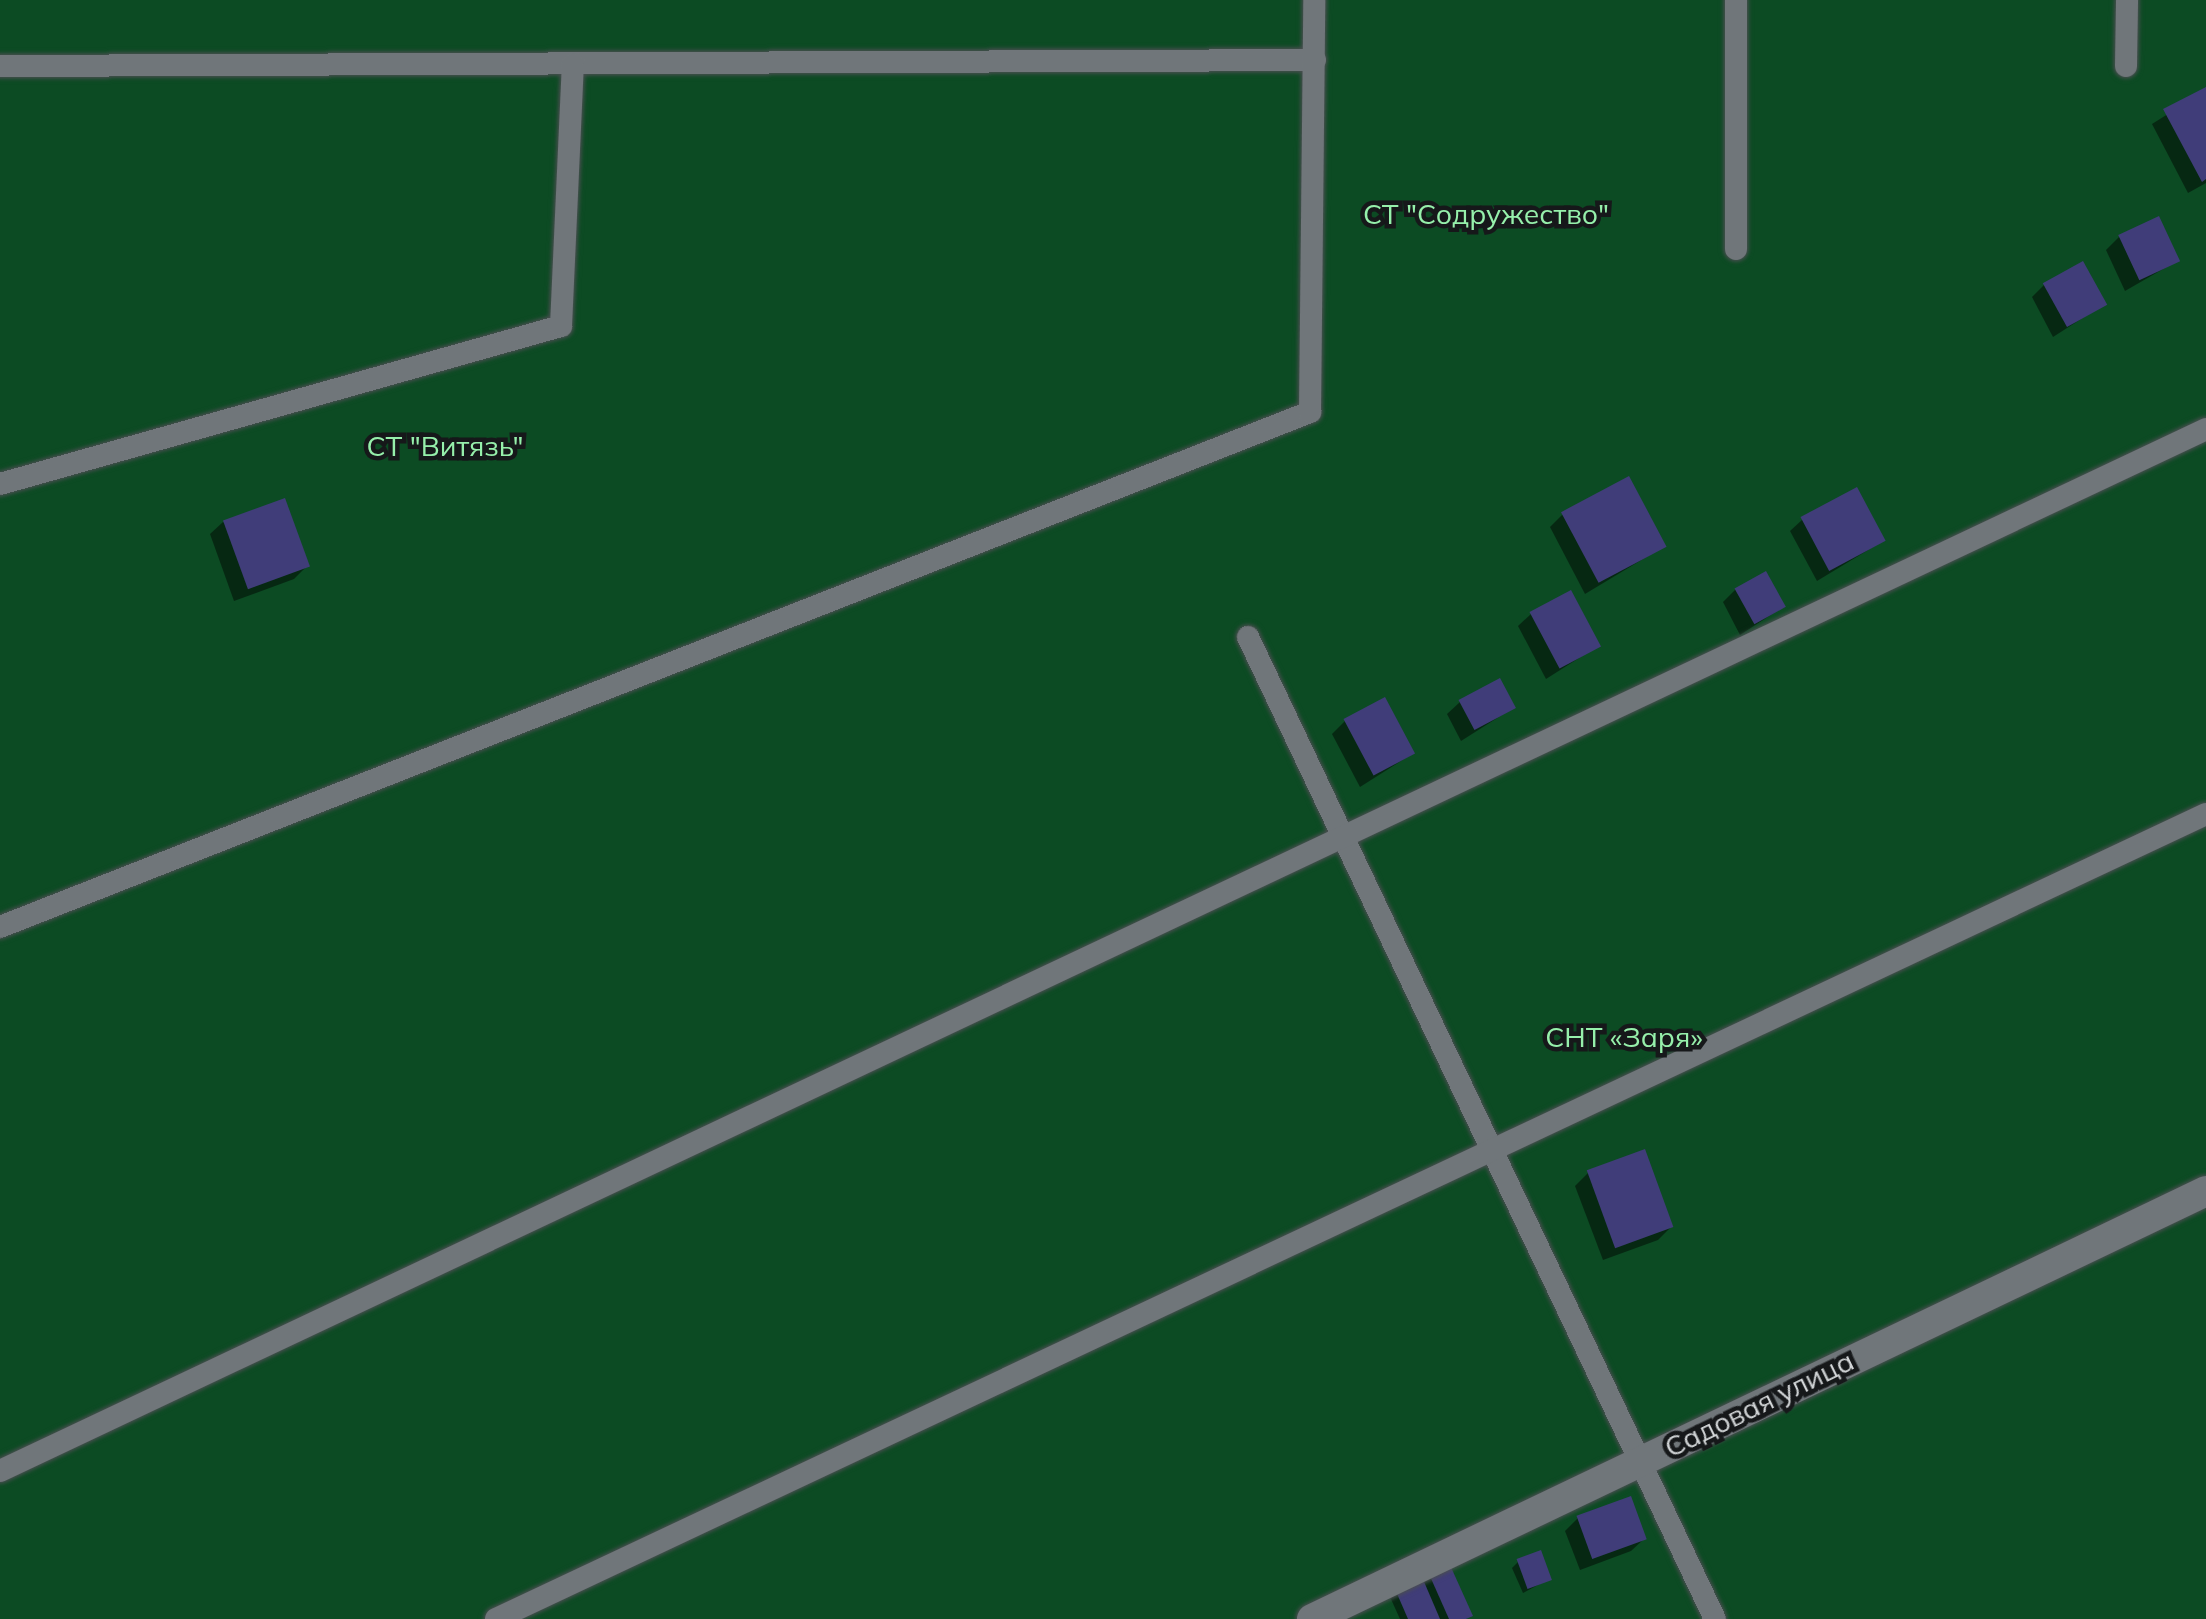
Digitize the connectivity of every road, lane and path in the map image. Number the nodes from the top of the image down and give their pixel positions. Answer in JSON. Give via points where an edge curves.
{"nodes":[{"id":1,"x":1314,"y":0,"type":"edge"},
{"id":2,"x":1736,"y":0,"type":"edge"},
{"id":3,"x":2127,"y":0,"type":"edge"},
{"id":4,"x":1314,"y":60,"type":"junction"},
{"id":5,"x":573,"y":64,"type":"junction"},
{"id":6,"x":0,"y":66,"type":"edge"},
{"id":7,"x":2126,"y":66,"type":"dead end"},
{"id":8,"x":1736,"y":249,"type":"dead end"},
{"id":9,"x":2206,"y":429,"type":"edge"},
{"id":10,"x":0,"y":484,"type":"edge"},
{"id":11,"x":1248,"y":637,"type":"dead end"},
{"id":12,"x":2206,"y":814,"type":"edge"},
{"id":13,"x":1343,"y":836,"type":"junction"},
{"id":14,"x":0,"y":927,"type":"edge"},
{"id":15,"x":1495,"y":1150,"type":"junction"},
{"id":16,"x":2206,"y":1191,"type":"edge"},
{"id":17,"x":1642,"y":1460,"type":"junction"},
{"id":18,"x":0,"y":1471,"type":"edge"},
{"id":19,"x":496,"y":1619,"type":"edge"},
{"id":20,"x":1312,"y":1619,"type":"edge"},
{"id":21,"x":1715,"y":1619,"type":"edge"}],
"edges":[{"from":1,"to":4,"type":"lane"},
{"from":2,"to":8,"type":"lane"},
{"from":3,"to":7,"type":"lane"},
{"from":4,"to":5,"type":"lane"},
{"from":4,"to":14,"type":"lane","via":[[1310,412]]},
{"from":5,"to":6,"type":"lane"},
{"from":5,"to":10,"type":"lane","via":[[560,326]]},
{"from":9,"to":13,"type":"lane"},
{"from":11,"to":13,"type":"lane"},
{"from":12,"to":15,"type":"lane"},
{"from":13,"to":15,"type":"lane"},
{"from":13,"to":18,"type":"lane"},
{"from":15,"to":17,"type":"lane"},
{"from":15,"to":19,"type":"lane"},
{"from":16,"to":17,"type":"street","name":"Садовая улица"},
{"from":17,"to":20,"type":"street","name":"Садовая улица"},
{"from":17,"to":21,"type":"lane"}]}
